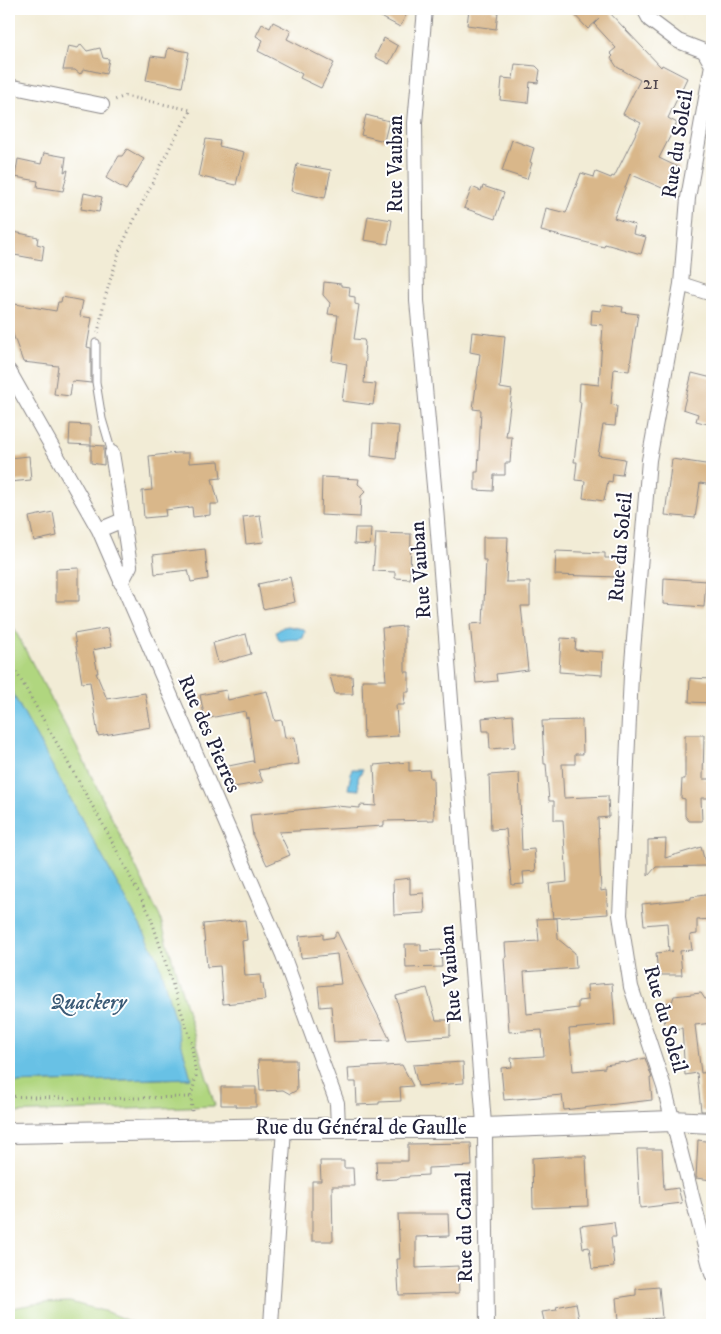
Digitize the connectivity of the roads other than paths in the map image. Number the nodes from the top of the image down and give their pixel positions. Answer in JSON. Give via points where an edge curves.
{"nodes":[{"id":1,"x":426,"y":9,"type":"edge"},
{"id":2,"x":644,"y":9,"type":"edge"},
{"id":3,"x":9,"y":86,"type":"edge"},
{"id":4,"x":102,"y":105,"type":"road end"},
{"id":5,"x":681,"y":284,"type":"junction"},
{"id":6,"x":712,"y":294,"type":"edge"},
{"id":7,"x":96,"y":343,"type":"road end"},
{"id":8,"x":9,"y":371,"type":"edge"},
{"id":9,"x":112,"y":453,"type":"joint"},
{"id":10,"x":123,"y":520,"type":"junction"},
{"id":11,"x":99,"y":530,"type":"junction"},
{"id":12,"x":121,"y":583,"type":"junction"},
{"id":13,"x":672,"y":1121,"type":"junction"},
{"id":14,"x":712,"y":1122,"type":"edge"},
{"id":15,"x":338,"y":1127,"type":"junction"},
{"id":16,"x":284,"y":1128,"type":"junction"},
{"id":17,"x":484,"y":1128,"type":"junction"},
{"id":18,"x":9,"y":1133,"type":"edge"},
{"id":19,"x":712,"y":1274,"type":"edge"},
{"id":20,"x":271,"y":1325,"type":"edge"},
{"id":21,"x":487,"y":1325,"type":"edge"}],
"edges":[{"from":1,"to":17,"type":"street","name":"Rue Vauban","via":[[415,123],[417,301]]},
{"from":2,"to":5,"type":"street","name":"Rue du Soleil","via":[[650,20],[678,41],[704,51],[712,65],[688,198]]},
{"from":3,"to":4,"type":"street"},
{"from":5,"to":6,"type":"street"},
{"from":5,"to":13,"type":"street","name":"Rue du Soleil","via":[[649,460],[631,675],[620,915],[631,987]]},
{"from":7,"to":9,"type":"lane","via":[[96,382]]},
{"from":8,"to":11,"type":"street","name":"Rue des Pierres"},
{"from":9,"to":10,"type":"street"},
{"from":10,"to":11,"type":"street"},
{"from":10,"to":12,"type":"street","via":[[130,566]]},
{"from":11,"to":12,"type":"street","name":"Rue des Pierres"},
{"from":12,"to":15,"type":"street","name":"Rue des Pierres","via":[[283,954],[338,1103]]},
{"from":13,"to":14,"type":"street","name":"Rue du Général de Gaulle"},
{"from":13,"to":17,"type":"street","name":"Rue du Général de Gaulle"},
{"from":13,"to":19,"type":"street","name":"Rue du Soleil"},
{"from":15,"to":16,"type":"street","name":"Rue du Général de Gaulle"},
{"from":15,"to":17,"type":"street","name":"Rue du Général de Gaulle"},
{"from":16,"to":18,"type":"street","name":"Rue du Général de Gaulle"},
{"from":16,"to":20,"type":"street"},
{"from":17,"to":21,"type":"street","name":"Rue du Canal"}]}
